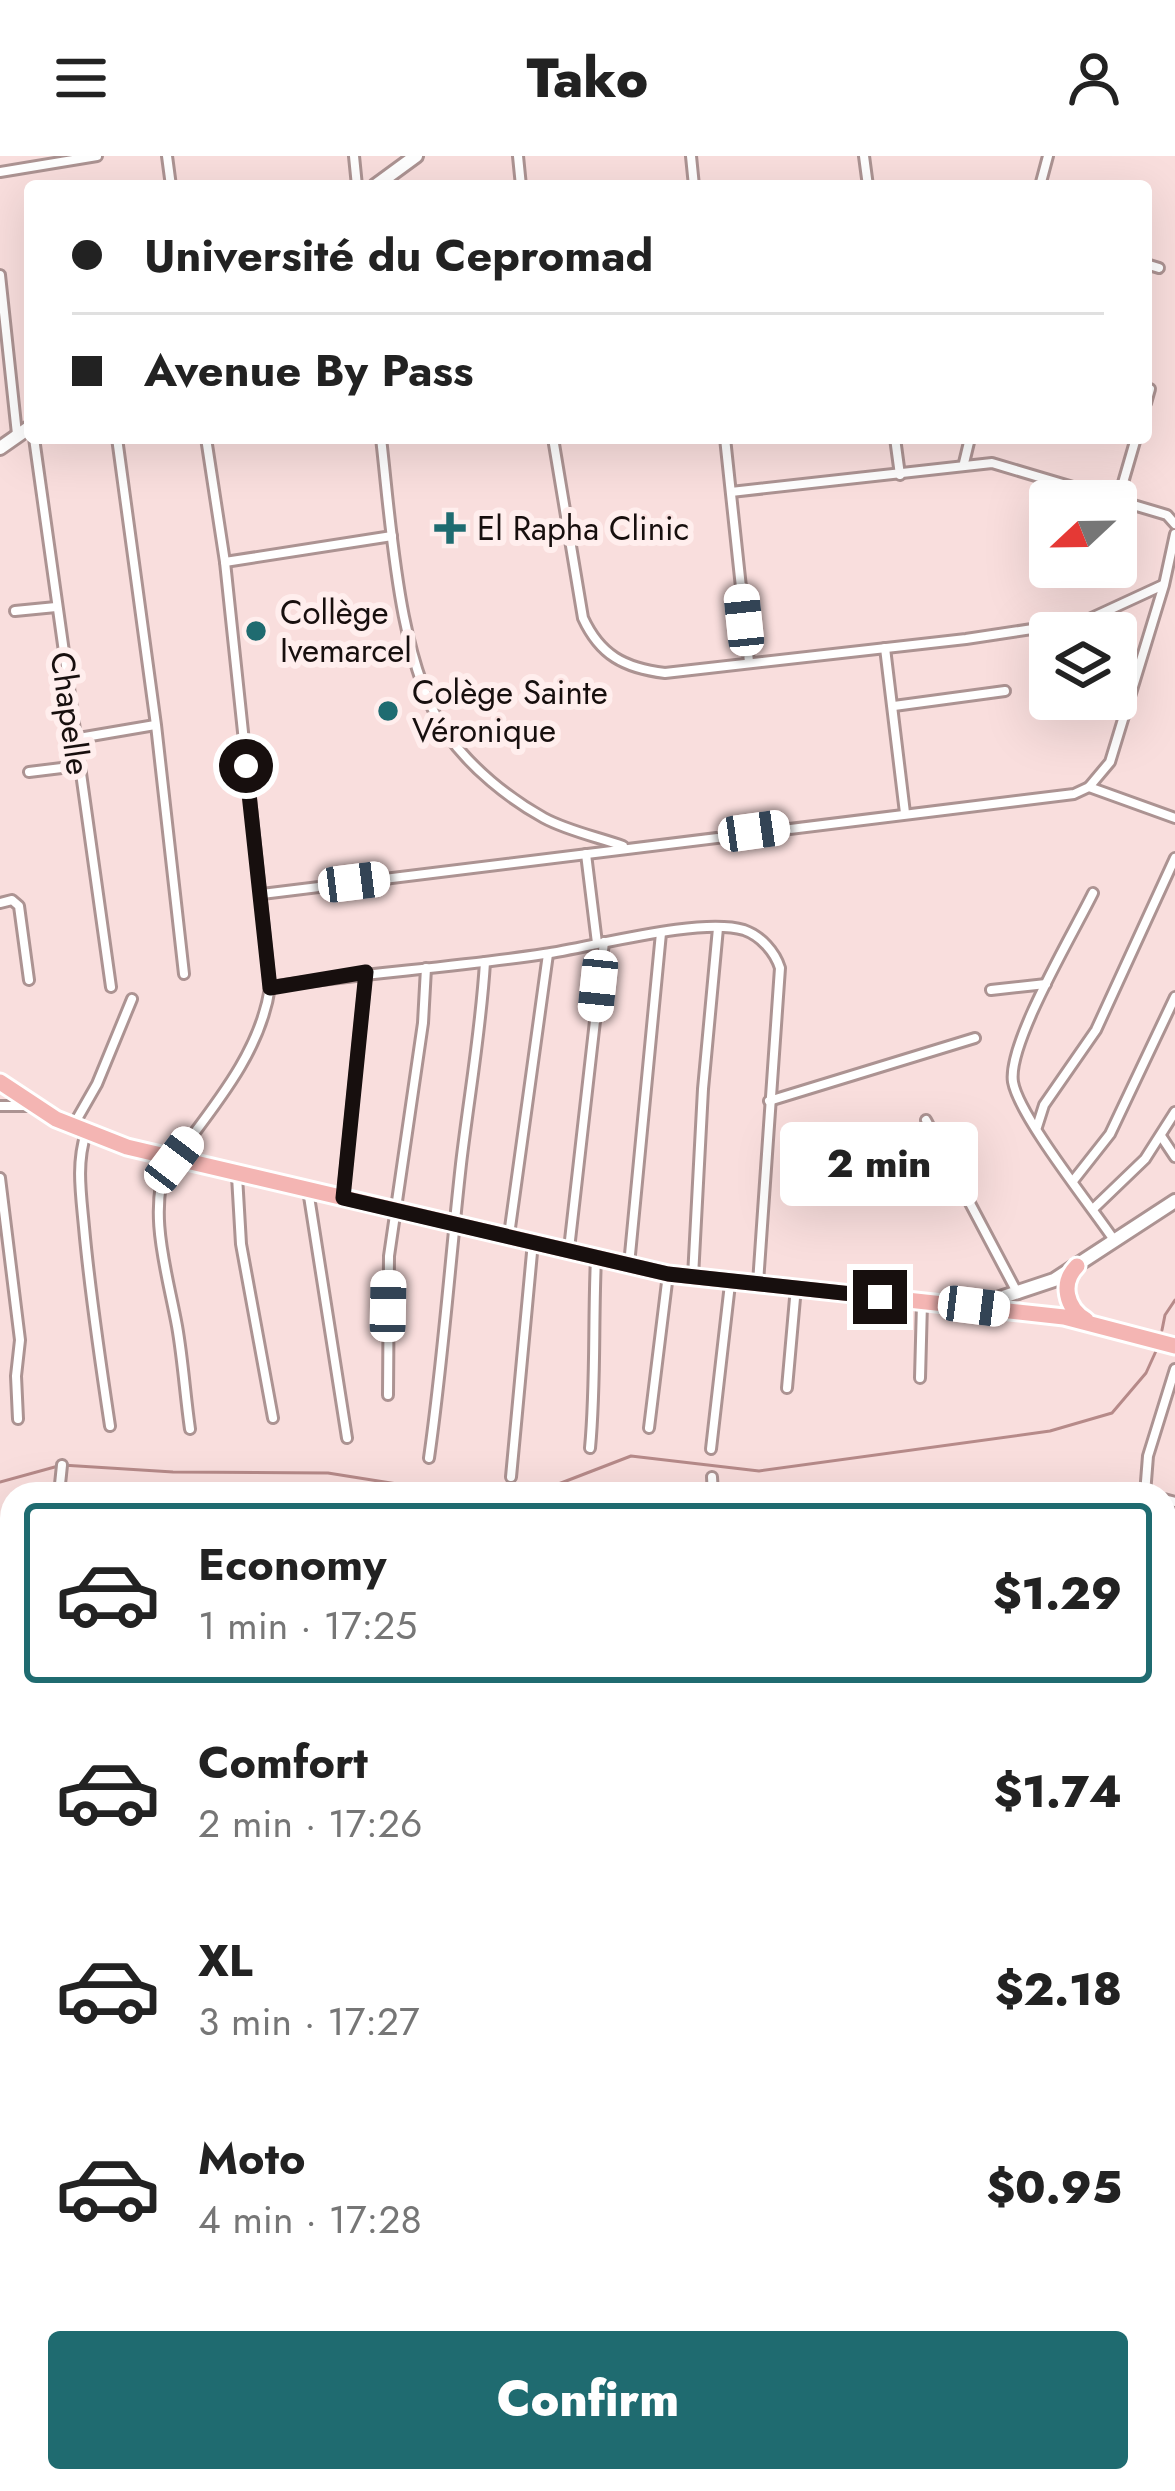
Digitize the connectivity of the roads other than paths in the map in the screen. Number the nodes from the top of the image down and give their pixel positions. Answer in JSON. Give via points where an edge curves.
{"nodes":[{"id":1,"x":97,"y":156,"type":"edge"},
{"id":2,"x":416,"y":156,"type":"edge"},
{"id":3,"x":0,"y":172,"type":"edge"},
{"id":4,"x":383,"y":180,"type":"edge"},
{"id":5,"x":1152,"y":266,"type":"edge"},
{"id":6,"x":1160,"y":268,"type":"dead end"},
{"id":7,"x":0,"y":275,"type":"edge"},
{"id":8,"x":24,"y":431,"type":"edge"},
{"id":9,"x":35,"y":444,"type":"edge"},
{"id":10,"x":118,"y":444,"type":"edge"},
{"id":11,"x":207,"y":444,"type":"edge"},
{"id":12,"x":382,"y":444,"type":"edge"},
{"id":13,"x":554,"y":444,"type":"edge"},
{"id":14,"x":725,"y":444,"type":"edge"},
{"id":15,"x":896,"y":444,"type":"edge"},
{"id":16,"x":969,"y":444,"type":"edge"},
{"id":17,"x":1134,"y":444,"type":"edge"},
{"id":18,"x":0,"y":448,"type":"edge"},
{"id":19,"x":964,"y":463,"type":"junction"},
{"id":20,"x":899,"y":475,"type":"junction"},
{"id":21,"x":1054,"y":480,"type":"edge"},
{"id":22,"x":1124,"y":480,"type":"edge"},
{"id":23,"x":731,"y":492,"type":"junction"},
{"id":24,"x":1137,"y":507,"type":"edge"},
{"id":25,"x":1174,"y":522,"type":"edge"},
{"id":26,"x":1175,"y":534,"type":"edge"},
{"id":27,"x":392,"y":536,"type":"junction"},
{"id":28,"x":225,"y":562,"type":"junction"},
{"id":29,"x":1165,"y":585,"type":"junction"},
{"id":30,"x":56,"y":608,"type":"junction"},
{"id":31,"x":15,"y":611,"type":"dead end"},
{"id":32,"x":885,"y":648,"type":"junction"},
{"id":33,"x":748,"y":662,"type":"junction"},
{"id":34,"x":1005,"y":691,"type":"dead end"},
{"id":35,"x":893,"y":706,"type":"junction"},
{"id":36,"x":156,"y":725,"type":"junction"},
{"id":37,"x":74,"y":739,"type":"junction"},
{"id":38,"x":78,"y":766,"type":"junction"},
{"id":39,"x":29,"y":772,"type":"dead end"},
{"id":40,"x":1089,"y":787,"type":"junction"},
{"id":41,"x":905,"y":813,"type":"junction"},
{"id":42,"x":1175,"y":818,"type":"edge"},
{"id":43,"x":630,"y":848,"type":"junction"},
{"id":44,"x":586,"y":854,"type":"junction"},
{"id":45,"x":1175,"y":858,"type":"edge"},
{"id":46,"x":1093,"y":893,"type":"dead end"},
{"id":47,"x":262,"y":894,"type":"junction"},
{"id":48,"x":0,"y":903,"type":"edge"},
{"id":49,"x":718,"y":928,"type":"junction"},
{"id":50,"x":661,"y":933,"type":"junction"},
{"id":51,"x":600,"y":943,"type":"junction"},
{"id":52,"x":548,"y":954,"type":"junction"},
{"id":53,"x":485,"y":962,"type":"junction"},
{"id":54,"x":426,"y":968,"type":"junction"},
{"id":55,"x":366,"y":972,"type":"junction"},
{"id":56,"x":184,"y":974,"type":"dead end"},
{"id":57,"x":29,"y":980,"type":"dead end"},
{"id":58,"x":1048,"y":984,"type":"junction"},
{"id":59,"x":111,"y":987,"type":"dead end"},
{"id":60,"x":270,"y":988,"type":"junction"},
{"id":61,"x":991,"y":990,"type":"dead end"},
{"id":62,"x":1175,"y":997,"type":"edge"},
{"id":63,"x":132,"y":999,"type":"dead end"},
{"id":64,"x":975,"y":1038,"type":"dead end"},
{"id":65,"x":0,"y":1082,"type":"edge"},
{"id":66,"x":769,"y":1101,"type":"junction"},
{"id":67,"x":0,"y":1106,"type":"edge"},
{"id":68,"x":34,"y":1106,"type":"junction"},
{"id":69,"x":1175,"y":1112,"type":"edge"},
{"id":70,"x":926,"y":1120,"type":"dead end"},
{"id":71,"x":1036,"y":1128,"type":"junction"},
{"id":72,"x":79,"y":1130,"type":"junction"},
{"id":73,"x":1161,"y":1136,"type":"junction"},
{"id":74,"x":1175,"y":1156,"type":"edge"},
{"id":75,"x":171,"y":1159,"type":"junction"},
{"id":76,"x":237,"y":1174,"type":"junction"},
{"id":77,"x":0,"y":1178,"type":"edge"},
{"id":78,"x":1073,"y":1181,"type":"junction"},
{"id":79,"x":308,"y":1189,"type":"junction"},
{"id":80,"x":343,"y":1198,"type":"junction"},
{"id":81,"x":1175,"y":1201,"type":"edge"},
{"id":82,"x":1094,"y":1209,"type":"junction"},
{"id":83,"x":395,"y":1210,"type":"junction"},
{"id":84,"x":455,"y":1222,"type":"junction"},
{"id":85,"x":509,"y":1235,"type":"junction"},
{"id":86,"x":533,"y":1241,"type":"junction"},
{"id":87,"x":1114,"y":1241,"type":"junction"},
{"id":88,"x":569,"y":1249,"type":"junction"},
{"id":89,"x":596,"y":1256,"type":"junction"},
{"id":90,"x":629,"y":1265,"type":"junction"},
{"id":91,"x":1077,"y":1266,"type":"junction"},
{"id":92,"x":668,"y":1274,"type":"junction"},
{"id":93,"x":693,"y":1277,"type":"junction"},
{"id":94,"x":730,"y":1280,"type":"junction"},
{"id":95,"x":758,"y":1283,"type":"junction"},
{"id":96,"x":796,"y":1287,"type":"junction"},
{"id":97,"x":1018,"y":1295,"type":"junction"},
{"id":98,"x":922,"y":1301,"type":"junction"},
{"id":99,"x":974,"y":1306,"type":"junction"},
{"id":100,"x":1093,"y":1325,"type":"junction"},
{"id":101,"x":1175,"y":1346,"type":"edge"},
{"id":102,"x":1175,"y":1369,"type":"edge"},
{"id":103,"x":920,"y":1378,"type":"dead end"},
{"id":104,"x":787,"y":1388,"type":"dead end"},
{"id":105,"x":388,"y":1395,"type":"dead end"},
{"id":106,"x":273,"y":1418,"type":"dead end"},
{"id":107,"x":18,"y":1419,"type":"dead end"},
{"id":108,"x":110,"y":1426,"type":"dead end"},
{"id":109,"x":650,"y":1428,"type":"dead end"},
{"id":110,"x":190,"y":1429,"type":"dead end"},
{"id":111,"x":347,"y":1438,"type":"dead end"},
{"id":112,"x":590,"y":1448,"type":"dead end"},
{"id":113,"x":711,"y":1449,"type":"dead end"},
{"id":114,"x":429,"y":1458,"type":"dead end"},
{"id":115,"x":62,"y":1465,"type":"dead end"},
{"id":116,"x":511,"y":1477,"type":"dead end"},
{"id":117,"x":712,"y":1477,"type":"dead end"},
{"id":118,"x":60,"y":1482,"type":"edge"},
{"id":119,"x":712,"y":1482,"type":"edge"},
{"id":120,"x":1146,"y":1482,"type":"edge"}],
"edges":[{"from":1,"to":3,"type":"street"},
{"from":2,"to":4,"type":"street"},
{"from":5,"to":6,"type":"street"},
{"from":7,"to":8,"type":"street"},
{"from":8,"to":18,"type":"street"},
{"from":9,"to":30,"type":"street","name":"Chapelle"},
{"from":10,"to":36,"type":"street"},
{"from":11,"to":28,"type":"street"},
{"from":12,"to":27,"type":"street"},
{"from":13,"to":33,"type":"street","via":[[583,618],[608,657],[665,673]]},
{"from":14,"to":23,"type":"street"},
{"from":15,"to":20,"type":"street"},
{"from":16,"to":19,"type":"street"},
{"from":17,"to":22,"type":"street"},
{"from":19,"to":20,"type":"street"},
{"from":19,"to":21,"type":"street"},
{"from":20,"to":23,"type":"street"},
{"from":23,"to":33,"type":"street"},
{"from":24,"to":25,"type":"street"},
{"from":26,"to":29,"type":"street"},
{"from":27,"to":28,"type":"street"},
{"from":27,"to":43,"type":"street","via":[[418,668],[445,731],[470,762],[546,819]]},
{"from":28,"to":47,"type":"street"},
{"from":29,"to":32,"type":"street","via":[[1085,621]]},
{"from":29,"to":40,"type":"street","via":[[1110,761]]},
{"from":30,"to":31,"type":"street"},
{"from":30,"to":37,"type":"street","name":"Chapelle"},
{"from":32,"to":33,"type":"street"},
{"from":32,"to":35,"type":"street"},
{"from":34,"to":35,"type":"street"},
{"from":35,"to":41,"type":"street"},
{"from":36,"to":37,"type":"street"},
{"from":36,"to":56,"type":"street"},
{"from":37,"to":38,"type":"street","name":"Chapelle"},
{"from":38,"to":39,"type":"street"},
{"from":38,"to":59,"type":"street","name":"Chapelle"},
{"from":40,"to":41,"type":"street"},
{"from":40,"to":42,"type":"street"},
{"from":41,"to":43,"type":"street"},
{"from":43,"to":44,"type":"street"},
{"from":44,"to":47,"type":"street"},
{"from":44,"to":51,"type":"street"},
{"from":45,"to":71,"type":"street","via":[[1096,1030]]},
{"from":46,"to":58,"type":"street"},
{"from":47,"to":60,"type":"street"},
{"from":48,"to":57,"type":"street","via":[[19,906]]},
{"from":49,"to":50,"type":"street"},
{"from":49,"to":66,"type":"street","via":[[751,933],[780,968]]},
{"from":49,"to":93,"type":"street"},
{"from":50,"to":51,"type":"street"},
{"from":50,"to":90,"type":"street"},
{"from":51,"to":52,"type":"street"},
{"from":51,"to":88,"type":"street"},
{"from":52,"to":53,"type":"street"},
{"from":52,"to":85,"type":"street"},
{"from":53,"to":54,"type":"street"},
{"from":53,"to":84,"type":"street"},
{"from":54,"to":55,"type":"street"},
{"from":54,"to":83,"type":"street"},
{"from":55,"to":60,"type":"street"},
{"from":55,"to":80,"type":"street"},
{"from":58,"to":61,"type":"street"},
{"from":58,"to":71,"type":"street","via":[[1024,1031],[1013,1078]]},
{"from":60,"to":75,"type":"street","via":[[254,1042]]},
{"from":62,"to":78,"type":"street","via":[[1110,1134]]},
{"from":63,"to":72,"type":"street"},
{"from":64,"to":66,"type":"street"},
{"from":65,"to":68,"type":"highway"},
{"from":66,"to":95,"type":"street"},
{"from":67,"to":68,"type":"street"},
{"from":68,"to":72,"type":"highway"},
{"from":69,"to":73,"type":"street"},
{"from":70,"to":97,"type":"street"},
{"from":71,"to":78,"type":"street"},
{"from":72,"to":75,"type":"highway"},
{"from":72,"to":108,"type":"street"},
{"from":73,"to":74,"type":"street"},
{"from":73,"to":82,"type":"street"},
{"from":75,"to":76,"type":"highway"},
{"from":75,"to":110,"type":"street","via":[[159,1228]]},
{"from":76,"to":79,"type":"highway"},
{"from":76,"to":106,"type":"street","via":[[241,1244]]},
{"from":77,"to":107,"type":"street","via":[[20,1340]]},
{"from":78,"to":82,"type":"street"},
{"from":79,"to":80,"type":"highway"},
{"from":79,"to":111,"type":"street"},
{"from":80,"to":83,"type":"highway"},
{"from":81,"to":87,"type":"street"},
{"from":82,"to":87,"type":"street"},
{"from":83,"to":84,"type":"highway"},
{"from":83,"to":105,"type":"street"},
{"from":84,"to":85,"type":"highway"},
{"from":84,"to":114,"type":"street"},
{"from":85,"to":86,"type":"highway"},
{"from":86,"to":88,"type":"highway"},
{"from":86,"to":116,"type":"street"},
{"from":87,"to":91,"type":"street"},
{"from":88,"to":89,"type":"highway"},
{"from":89,"to":90,"type":"highway"},
{"from":89,"to":112,"type":"street"},
{"from":90,"to":92,"type":"highway"},
{"from":91,"to":97,"type":"street"},
{"from":91,"to":100,"type":"highway","via":[[1067,1282],[1069,1302]]},
{"from":92,"to":93,"type":"highway"},
{"from":92,"to":109,"type":"street"},
{"from":93,"to":94,"type":"highway"},
{"from":94,"to":95,"type":"highway"},
{"from":94,"to":113,"type":"street"},
{"from":95,"to":96,"type":"highway"},
{"from":96,"to":98,"type":"highway"},
{"from":96,"to":104,"type":"street"},
{"from":97,"to":99,"type":"street"},
{"from":98,"to":99,"type":"highway"},
{"from":98,"to":103,"type":"street"},
{"from":99,"to":100,"type":"highway"},
{"from":100,"to":101,"type":"highway"},
{"from":102,"to":120,"type":"street"},
{"from":115,"to":118,"type":"street"},
{"from":117,"to":119,"type":"street"}]}
